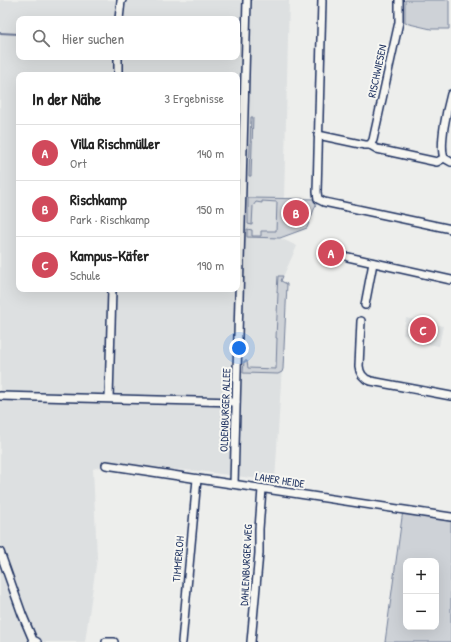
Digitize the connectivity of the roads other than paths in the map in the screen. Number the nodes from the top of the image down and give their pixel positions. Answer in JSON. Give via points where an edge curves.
{"nodes":[{"id":1,"x":122,"y":0,"type":"edge"},
{"id":2,"x":247,"y":0,"type":"edge"},
{"id":3,"x":322,"y":0,"type":"edge"},
{"id":4,"x":399,"y":0,"type":"edge"},
{"id":5,"x":119,"y":16,"type":"edge"},
{"id":6,"x":118,"y":60,"type":"edge"},
{"id":7,"x":118,"y":72,"type":"edge"},
{"id":8,"x":451,"y":94,"type":"edge"},
{"id":9,"x":318,"y":135,"type":"junction"},
{"id":10,"x":370,"y":145,"type":"junction"},
{"id":11,"x":444,"y":158,"type":"junction"},
{"id":12,"x":451,"y":162,"type":"edge"},
{"id":13,"x":451,"y":229,"type":"edge"},
{"id":14,"x":240,"y":256,"type":"edge"},
{"id":15,"x":348,"y":257,"type":"dead end"},
{"id":16,"x":373,"y":263,"type":"junction"},
{"id":17,"x":451,"y":280,"type":"edge"},
{"id":18,"x":112,"y":292,"type":"edge"},
{"id":19,"x":239,"y":292,"type":"edge"},
{"id":20,"x":365,"y":305,"type":"dead end"},
{"id":21,"x":361,"y":321,"type":"dead end"},
{"id":22,"x":0,"y":396,"type":"edge"},
{"id":23,"x":451,"y":396,"type":"edge"},
{"id":24,"x":109,"y":398,"type":"junction"},
{"id":25,"x":236,"y":402,"type":"junction"},
{"id":26,"x":106,"y":465,"type":"dead end"},
{"id":27,"x":197,"y":479,"type":"junction"},
{"id":28,"x":234,"y":484,"type":"junction"},
{"id":29,"x":262,"y":489,"type":"junction"},
{"id":30,"x":451,"y":517,"type":"edge"},
{"id":31,"x":0,"y":552,"type":"edge"},
{"id":32,"x":37,"y":642,"type":"edge"},
{"id":33,"x":106,"y":642,"type":"edge"},
{"id":34,"x":114,"y":642,"type":"edge"},
{"id":35,"x":182,"y":642,"type":"edge"},
{"id":36,"x":251,"y":642,"type":"edge"}],
"edges":[{"from":1,"to":5,"type":"street"},
{"from":2,"to":14,"type":"street","name":"OLDENBURGER ALLEE"},
{"from":3,"to":9,"type":"street"},
{"from":4,"to":10,"type":"street","name":"RISCHWIESEN","via":[[399,22]]},
{"from":6,"to":7,"type":"street"},
{"from":8,"to":11,"type":"street","via":[[442,149]]},
{"from":9,"to":10,"type":"street"},
{"from":9,"to":13,"type":"street","via":[[318,198],[324,202]]},
{"from":10,"to":11,"type":"street","via":[[377,149],[437,162]]},
{"from":11,"to":12,"type":"street"},
{"from":15,"to":16,"type":"street"},
{"from":16,"to":17,"type":"street"},
{"from":16,"to":20,"type":"street"},
{"from":18,"to":24,"type":"street"},
{"from":19,"to":25,"type":"street","name":"OLDENBURGER ALLEE"},
{"from":21,"to":23,"type":"street","via":[[359,366],[366,379]]},
{"from":22,"to":24,"type":"street"},
{"from":24,"to":25,"type":"street"},
{"from":25,"to":28,"type":"street","name":"OLDENBURGER ALLEE"},
{"from":26,"to":27,"type":"street","name":"LAHER HEIDE"},
{"from":27,"to":28,"type":"street","name":"LAHER HEIDE"},
{"from":27,"to":35,"type":"street","name":"TIMMERLOH"},
{"from":28,"to":29,"type":"street","name":"LAHER HEIDE"},
{"from":29,"to":30,"type":"street","name":"LAHER HEIDE"},
{"from":29,"to":36,"type":"street","name":"DAHLENBURGER WEG"},
{"from":31,"to":32,"type":"street","via":[[22,614],[33,640]]},
{"from":33,"to":34,"type":"street"}]}
